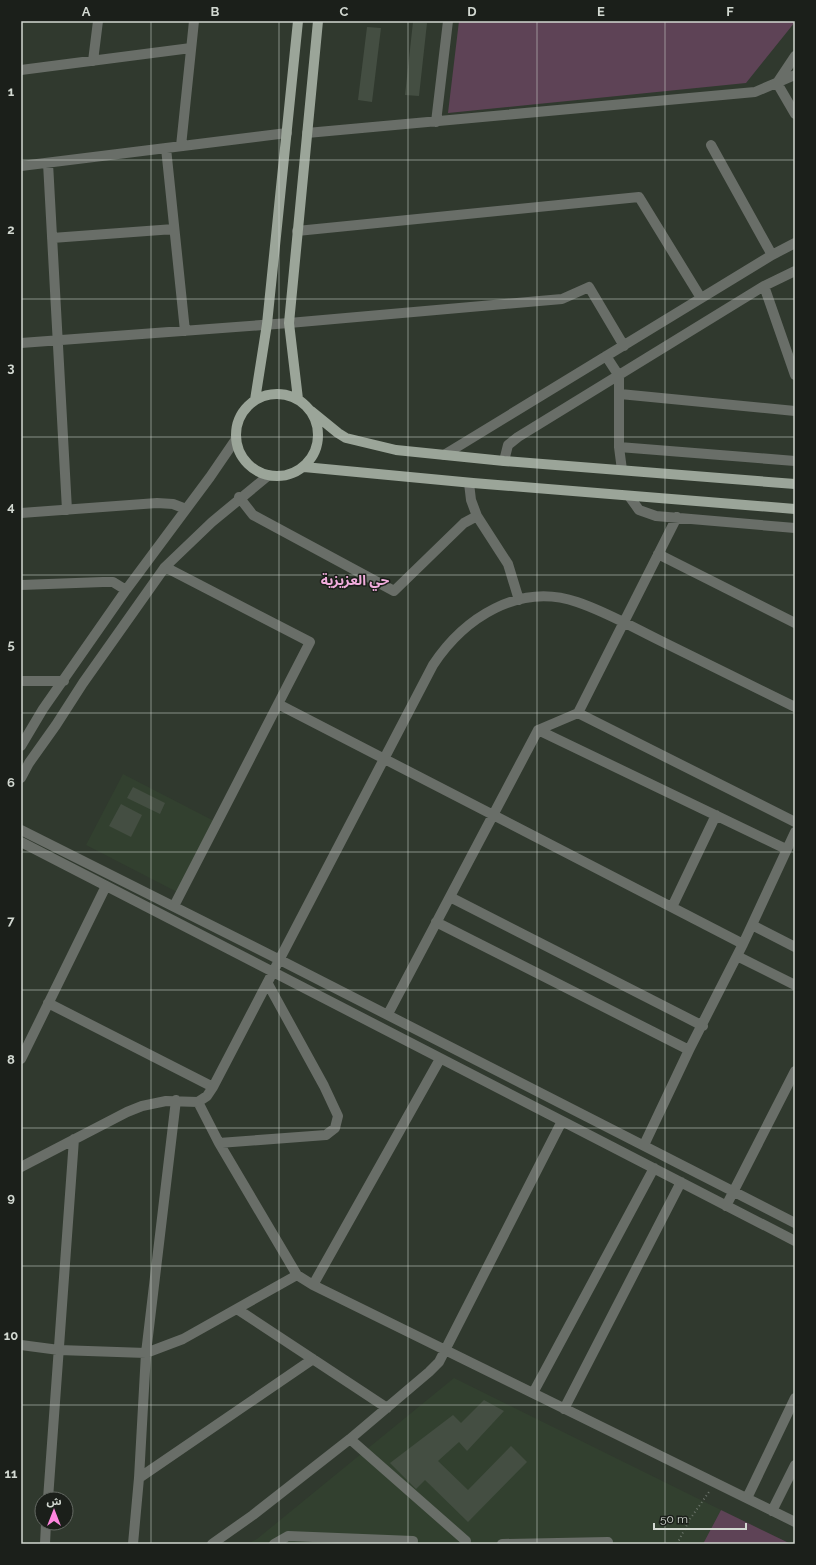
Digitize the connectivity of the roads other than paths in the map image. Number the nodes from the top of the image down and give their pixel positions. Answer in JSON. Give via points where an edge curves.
{"nodes":[{"id":1,"x":98,"y":21,"type":"edge"},
{"id":2,"x":194,"y":21,"type":"edge"},
{"id":3,"x":298,"y":21,"type":"edge"},
{"id":4,"x":318,"y":21,"type":"edge"},
{"id":5,"x":448,"y":21,"type":"edge"},
{"id":6,"x":191,"y":48,"type":"junction"},
{"id":7,"x":795,"y":56,"type":"edge"},
{"id":8,"x":93,"y":61,"type":"junction"},
{"id":9,"x":21,"y":70,"type":"edge"},
{"id":10,"x":795,"y":75,"type":"edge"},
{"id":11,"x":777,"y":83,"type":"junction"},
{"id":12,"x":795,"y":114,"type":"edge"},
{"id":13,"x":436,"y":122,"type":"junction"},
{"id":14,"x":287,"y":133,"type":"junction"},
{"id":15,"x":307,"y":133,"type":"junction"},
{"id":16,"x":712,"y":145,"type":"dead end"},
{"id":17,"x":181,"y":146,"type":"junction"},
{"id":18,"x":166,"y":148,"type":"junction"},
{"id":19,"x":48,"y":163,"type":"junction"},
{"id":20,"x":21,"y":166,"type":"edge"},
{"id":21,"x":174,"y":229,"type":"junction"},
{"id":22,"x":297,"y":231,"type":"junction"},
{"id":23,"x":52,"y":238,"type":"junction"},
{"id":24,"x":795,"y":243,"type":"edge"},
{"id":25,"x":772,"y":255,"type":"junction"},
{"id":26,"x":795,"y":271,"type":"edge"},
{"id":27,"x":764,"y":286,"type":"junction"},
{"id":28,"x":701,"y":298,"type":"junction"},
{"id":29,"x":289,"y":323,"type":"junction"},
{"id":30,"x":267,"y":324,"type":"junction"},
{"id":31,"x":185,"y":330,"type":"junction"},
{"id":32,"x":58,"y":340,"type":"junction"},
{"id":33,"x":21,"y":342,"type":"edge"},
{"id":34,"x":624,"y":346,"type":"junction"},
{"id":35,"x":606,"y":356,"type":"junction"},
{"id":36,"x":795,"y":375,"type":"edge"},
{"id":37,"x":619,"y":376,"type":"junction"},
{"id":38,"x":620,"y":394,"type":"junction"},
{"id":39,"x":298,"y":399,"type":"junction"},
{"id":40,"x":255,"y":400,"type":"junction"},
{"id":41,"x":311,"y":411,"type":"junction"},
{"id":42,"x":795,"y":411,"type":"edge"},
{"id":43,"x":236,"y":439,"type":"junction"},
{"id":44,"x":619,"y":447,"type":"junction"},
{"id":45,"x":444,"y":455,"type":"junction"},
{"id":46,"x":504,"y":461,"type":"junction"},
{"id":47,"x":795,"y":461,"type":"edge"},
{"id":48,"x":304,"y":467,"type":"junction"},
{"id":49,"x":622,"y":470,"type":"junction"},
{"id":50,"x":268,"y":475,"type":"junction"},
{"id":51,"x":469,"y":483,"type":"junction"},
{"id":52,"x":795,"y":484,"type":"edge"},
{"id":53,"x":629,"y":496,"type":"junction"},
{"id":54,"x":240,"y":498,"type":"junction"},
{"id":55,"x":795,"y":509,"type":"edge"},
{"id":56,"x":67,"y":510,"type":"junction"},
{"id":57,"x":186,"y":510,"type":"junction"},
{"id":58,"x":21,"y":513,"type":"edge"},
{"id":59,"x":477,"y":516,"type":"junction"},
{"id":60,"x":677,"y":517,"type":"junction"},
{"id":61,"x":795,"y":528,"type":"edge"},
{"id":62,"x":658,"y":554,"type":"junction"},
{"id":63,"x":165,"y":567,"type":"junction"},
{"id":64,"x":21,"y":585,"type":"edge"},
{"id":65,"x":126,"y":590,"type":"junction"},
{"id":66,"x":519,"y":600,"type":"junction"},
{"id":67,"x":624,"y":623,"type":"junction"},
{"id":68,"x":795,"y":623,"type":"edge"},
{"id":69,"x":21,"y":681,"type":"edge"},
{"id":70,"x":64,"y":681,"type":"junction"},
{"id":71,"x":278,"y":704,"type":"junction"},
{"id":72,"x":795,"y":707,"type":"edge"},
{"id":73,"x":578,"y":713,"type":"junction"},
{"id":74,"x":538,"y":730,"type":"junction"},
{"id":75,"x":21,"y":746,"type":"edge"},
{"id":76,"x":384,"y":758,"type":"junction"},
{"id":77,"x":21,"y":778,"type":"edge"},
{"id":78,"x":494,"y":814,"type":"junction"},
{"id":79,"x":716,"y":815,"type":"junction"},
{"id":80,"x":795,"y":822,"type":"edge"},
{"id":81,"x":21,"y":830,"type":"edge"},
{"id":82,"x":795,"y":832,"type":"edge"},
{"id":83,"x":21,"y":842,"type":"edge"},
{"id":84,"x":786,"y":849,"type":"junction"},
{"id":85,"x":106,"y":886,"type":"junction"},
{"id":86,"x":450,"y":897,"type":"junction"},
{"id":87,"x":174,"y":906,"type":"junction"},
{"id":88,"x":672,"y":907,"type":"junction"},
{"id":89,"x":436,"y":922,"type":"junction"},
{"id":90,"x":752,"y":925,"type":"junction"},
{"id":91,"x":743,"y":944,"type":"junction"},
{"id":92,"x":795,"y":947,"type":"edge"},
{"id":93,"x":737,"y":956,"type":"junction"},
{"id":94,"x":280,"y":960,"type":"junction"},
{"id":95,"x":274,"y":973,"type":"junction"},
{"id":96,"x":268,"y":984,"type":"junction"},
{"id":97,"x":795,"y":985,"type":"edge"},
{"id":98,"x":48,"y":1004,"type":"junction"},
{"id":99,"x":388,"y":1014,"type":"junction"},
{"id":100,"x":703,"y":1026,"type":"junction"},
{"id":101,"x":689,"y":1050,"type":"junction"},
{"id":102,"x":21,"y":1059,"type":"edge"},
{"id":103,"x":440,"y":1059,"type":"junction"},
{"id":104,"x":795,"y":1071,"type":"edge"},
{"id":105,"x":213,"y":1088,"type":"junction"},
{"id":106,"x":176,"y":1100,"type":"junction"},
{"id":107,"x":198,"y":1102,"type":"junction"},
{"id":108,"x":562,"y":1121,"type":"junction"},
{"id":109,"x":74,"y":1139,"type":"junction"},
{"id":110,"x":219,"y":1143,"type":"junction"},
{"id":111,"x":644,"y":1145,"type":"junction"},
{"id":112,"x":21,"y":1167,"type":"edge"},
{"id":113,"x":654,"y":1168,"type":"junction"},
{"id":114,"x":681,"y":1182,"type":"junction"},
{"id":115,"x":734,"y":1191,"type":"junction"},
{"id":116,"x":726,"y":1206,"type":"junction"},
{"id":117,"x":795,"y":1223,"type":"edge"},
{"id":118,"x":795,"y":1241,"type":"edge"},
{"id":119,"x":297,"y":1275,"type":"junction"},
{"id":120,"x":313,"y":1284,"type":"junction"},
{"id":121,"x":237,"y":1309,"type":"junction"},
{"id":122,"x":21,"y":1345,"type":"edge"},
{"id":123,"x":59,"y":1350,"type":"junction"},
{"id":124,"x":446,"y":1350,"type":"junction"},
{"id":125,"x":146,"y":1353,"type":"junction"},
{"id":126,"x":313,"y":1359,"type":"junction"},
{"id":127,"x":533,"y":1393,"type":"junction"},
{"id":128,"x":795,"y":1398,"type":"edge"},
{"id":129,"x":387,"y":1408,"type":"junction"},
{"id":130,"x":564,"y":1409,"type":"junction"},
{"id":131,"x":350,"y":1438,"type":"junction"},
{"id":132,"x":795,"y":1465,"type":"edge"},
{"id":133,"x":139,"y":1478,"type":"junction"},
{"id":134,"x":49,"y":1491,"type":"edge"},
{"id":135,"x":747,"y":1498,"type":"junction"},
{"id":136,"x":772,"y":1511,"type":"junction"},
{"id":137,"x":795,"y":1522,"type":"edge"},
{"id":138,"x":46,"y":1531,"type":"edge"},
{"id":139,"x":412,"y":1541,"type":"dead end"},
{"id":140,"x":466,"y":1541,"type":"dead end"},
{"id":141,"x":608,"y":1542,"type":"dead end"},
{"id":142,"x":45,"y":1544,"type":"edge"},
{"id":143,"x":133,"y":1544,"type":"edge"},
{"id":144,"x":212,"y":1544,"type":"edge"},
{"id":145,"x":274,"y":1544,"type":"edge"},
{"id":146,"x":502,"y":1544,"type":"edge"}],
"edges":[{"from":1,"to":8,"type":"street"},
{"from":2,"to":6,"type":"street"},
{"from":3,"to":14,"type":"main road"},
{"from":4,"to":15,"type":"main road"},
{"from":5,"to":13,"type":"street"},
{"from":6,"to":8,"type":"street"},
{"from":6,"to":17,"type":"street"},
{"from":7,"to":11,"type":"street"},
{"from":8,"to":9,"type":"street"},
{"from":10,"to":11,"type":"street"},
{"from":11,"to":12,"type":"street"},
{"from":11,"to":13,"type":"street","via":[[755,92]]},
{"from":13,"to":15,"type":"street"},
{"from":14,"to":17,"type":"street"},
{"from":14,"to":30,"type":"main road"},
{"from":15,"to":22,"type":"main road"},
{"from":16,"to":25,"type":"street"},
{"from":17,"to":18,"type":"street"},
{"from":18,"to":19,"type":"street"},
{"from":18,"to":21,"type":"street"},
{"from":19,"to":20,"type":"street"},
{"from":19,"to":23,"type":"street"},
{"from":21,"to":23,"type":"street"},
{"from":21,"to":31,"type":"street"},
{"from":22,"to":28,"type":"street","via":[[639,197]]},
{"from":22,"to":29,"type":"main road"},
{"from":23,"to":32,"type":"street"},
{"from":24,"to":25,"type":"street"},
{"from":25,"to":28,"type":"street"},
{"from":26,"to":27,"type":"street"},
{"from":27,"to":36,"type":"street"},
{"from":27,"to":37,"type":"street"},
{"from":28,"to":34,"type":"street"},
{"from":29,"to":30,"type":"street"},
{"from":29,"to":34,"type":"street","via":[[562,299],[589,287]]},
{"from":29,"to":39,"type":"main road"},
{"from":30,"to":31,"type":"street"},
{"from":30,"to":40,"type":"main road"},
{"from":31,"to":32,"type":"street"},
{"from":32,"to":33,"type":"street"},
{"from":32,"to":56,"type":"street"},
{"from":34,"to":35,"type":"street"},
{"from":35,"to":37,"type":"street"},
{"from":35,"to":45,"type":"street"},
{"from":37,"to":38,"type":"street"},
{"from":37,"to":46,"type":"street","via":[[512,441],[508,445]]},
{"from":38,"to":42,"type":"street"},
{"from":38,"to":44,"type":"street"},
{"from":39,"to":40,"type":"main road","via":[[276,394]]},
{"from":39,"to":41,"type":"main road"},
{"from":40,"to":43,"type":"main road","via":[[240,417]]},
{"from":41,"to":45,"type":"main road","via":[[338,433],[360,442],[396,450]]},
{"from":41,"to":48,"type":"main road","via":[[317,423],[319,436],[315,453]]},
{"from":43,"to":50,"type":"main road","via":[[246,462],[260,473]]},
{"from":43,"to":57,"type":"street"},
{"from":44,"to":47,"type":"street"},
{"from":44,"to":49,"type":"street"},
{"from":45,"to":46,"type":"main road"},
{"from":46,"to":49,"type":"main road"},
{"from":48,"to":50,"type":"main road","via":[[287,475]]},
{"from":48,"to":51,"type":"main road"},
{"from":49,"to":52,"type":"main road"},
{"from":50,"to":54,"type":"street"},
{"from":51,"to":53,"type":"main road"},
{"from":51,"to":59,"type":"street","via":[[471,500]]},
{"from":53,"to":55,"type":"main road"},
{"from":53,"to":60,"type":"street","via":[[645,514]]},
{"from":54,"to":59,"type":"street","via":[[253,515],[394,591],[464,523]]},
{"from":54,"to":63,"type":"street"},
{"from":56,"to":57,"type":"street","via":[[157,503],[174,504]]},
{"from":56,"to":58,"type":"street"},
{"from":57,"to":65,"type":"street"},
{"from":59,"to":66,"type":"street","via":[[508,564]]},
{"from":60,"to":61,"type":"street"},
{"from":60,"to":62,"type":"street"},
{"from":62,"to":67,"type":"street"},
{"from":62,"to":68,"type":"street"},
{"from":63,"to":71,"type":"street","via":[[310,642]]},
{"from":63,"to":77,"type":"street","via":[[83,683]]},
{"from":64,"to":65,"type":"street","via":[[113,582]]},
{"from":65,"to":70,"type":"street"},
{"from":66,"to":67,"type":"street","via":[[547,596],[560,598],[577,602]]},
{"from":66,"to":76,"type":"street","via":[[493,608],[480,616],[444,649]]},
{"from":67,"to":72,"type":"street"},
{"from":67,"to":73,"type":"street"},
{"from":69,"to":70,"type":"street"},
{"from":70,"to":75,"type":"street"},
{"from":71,"to":76,"type":"street"},
{"from":71,"to":87,"type":"street"},
{"from":73,"to":74,"type":"street"},
{"from":73,"to":80,"type":"street"},
{"from":74,"to":78,"type":"street"},
{"from":74,"to":79,"type":"street"},
{"from":76,"to":78,"type":"street"},
{"from":76,"to":94,"type":"street"},
{"from":78,"to":86,"type":"street"},
{"from":78,"to":88,"type":"street"},
{"from":79,"to":84,"type":"street"},
{"from":79,"to":88,"type":"street"},
{"from":81,"to":87,"type":"street"},
{"from":82,"to":84,"type":"street"},
{"from":83,"to":85,"type":"street"},
{"from":84,"to":90,"type":"street"},
{"from":85,"to":95,"type":"street"},
{"from":85,"to":98,"type":"street"},
{"from":86,"to":89,"type":"street"},
{"from":86,"to":100,"type":"street"},
{"from":87,"to":94,"type":"street"},
{"from":88,"to":91,"type":"street"},
{"from":89,"to":99,"type":"street"},
{"from":89,"to":101,"type":"street"},
{"from":90,"to":91,"type":"street"},
{"from":90,"to":92,"type":"street"},
{"from":91,"to":93,"type":"street"},
{"from":93,"to":97,"type":"street"},
{"from":93,"to":100,"type":"street"},
{"from":94,"to":95,"type":"street"},
{"from":94,"to":99,"type":"street"},
{"from":95,"to":96,"type":"street"},
{"from":95,"to":103,"type":"street"},
{"from":96,"to":105,"type":"street"},
{"from":96,"to":110,"type":"street","via":[[326,1091],[338,1116],[337,1125],[326,1135]]},
{"from":98,"to":102,"type":"street"},
{"from":98,"to":105,"type":"street"},
{"from":99,"to":111,"type":"street"},
{"from":100,"to":101,"type":"street"},
{"from":101,"to":111,"type":"street"},
{"from":103,"to":108,"type":"street"},
{"from":103,"to":120,"type":"street"},
{"from":104,"to":115,"type":"street"},
{"from":105,"to":107,"type":"street"},
{"from":106,"to":107,"type":"street"},
{"from":106,"to":109,"type":"street","via":[[155,1102],[137,1108]]},
{"from":106,"to":125,"type":"street"},
{"from":107,"to":110,"type":"street"},
{"from":108,"to":113,"type":"street"},
{"from":108,"to":124,"type":"street"},
{"from":109,"to":112,"type":"street"},
{"from":109,"to":123,"type":"street"},
{"from":110,"to":119,"type":"street"},
{"from":111,"to":115,"type":"street"},
{"from":113,"to":114,"type":"street"},
{"from":113,"to":127,"type":"street"},
{"from":114,"to":116,"type":"street"},
{"from":114,"to":130,"type":"street"},
{"from":115,"to":116,"type":"street"},
{"from":115,"to":117,"type":"street"},
{"from":116,"to":118,"type":"street"},
{"from":119,"to":120,"type":"street"},
{"from":119,"to":121,"type":"street"},
{"from":120,"to":124,"type":"street"},
{"from":121,"to":125,"type":"street","via":[[183,1339]]},
{"from":121,"to":126,"type":"street"},
{"from":122,"to":123,"type":"street"},
{"from":123,"to":125,"type":"street"},
{"from":123,"to":134,"type":"street"},
{"from":124,"to":127,"type":"street"},
{"from":124,"to":129,"type":"street","via":[[429,1372]]},
{"from":125,"to":133,"type":"street"},
{"from":126,"to":129,"type":"street"},
{"from":126,"to":133,"type":"street"},
{"from":127,"to":130,"type":"street"},
{"from":128,"to":135,"type":"street"},
{"from":129,"to":131,"type":"street"},
{"from":130,"to":135,"type":"street"},
{"from":131,"to":140,"type":"street"},
{"from":131,"to":144,"type":"street"},
{"from":132,"to":136,"type":"street"},
{"from":133,"to":143,"type":"street"},
{"from":135,"to":136,"type":"street"},
{"from":136,"to":137,"type":"street"},
{"from":138,"to":142,"type":"street"},
{"from":139,"to":145,"type":"street","via":[[288,1536]]},
{"from":141,"to":146,"type":"street"}]}
